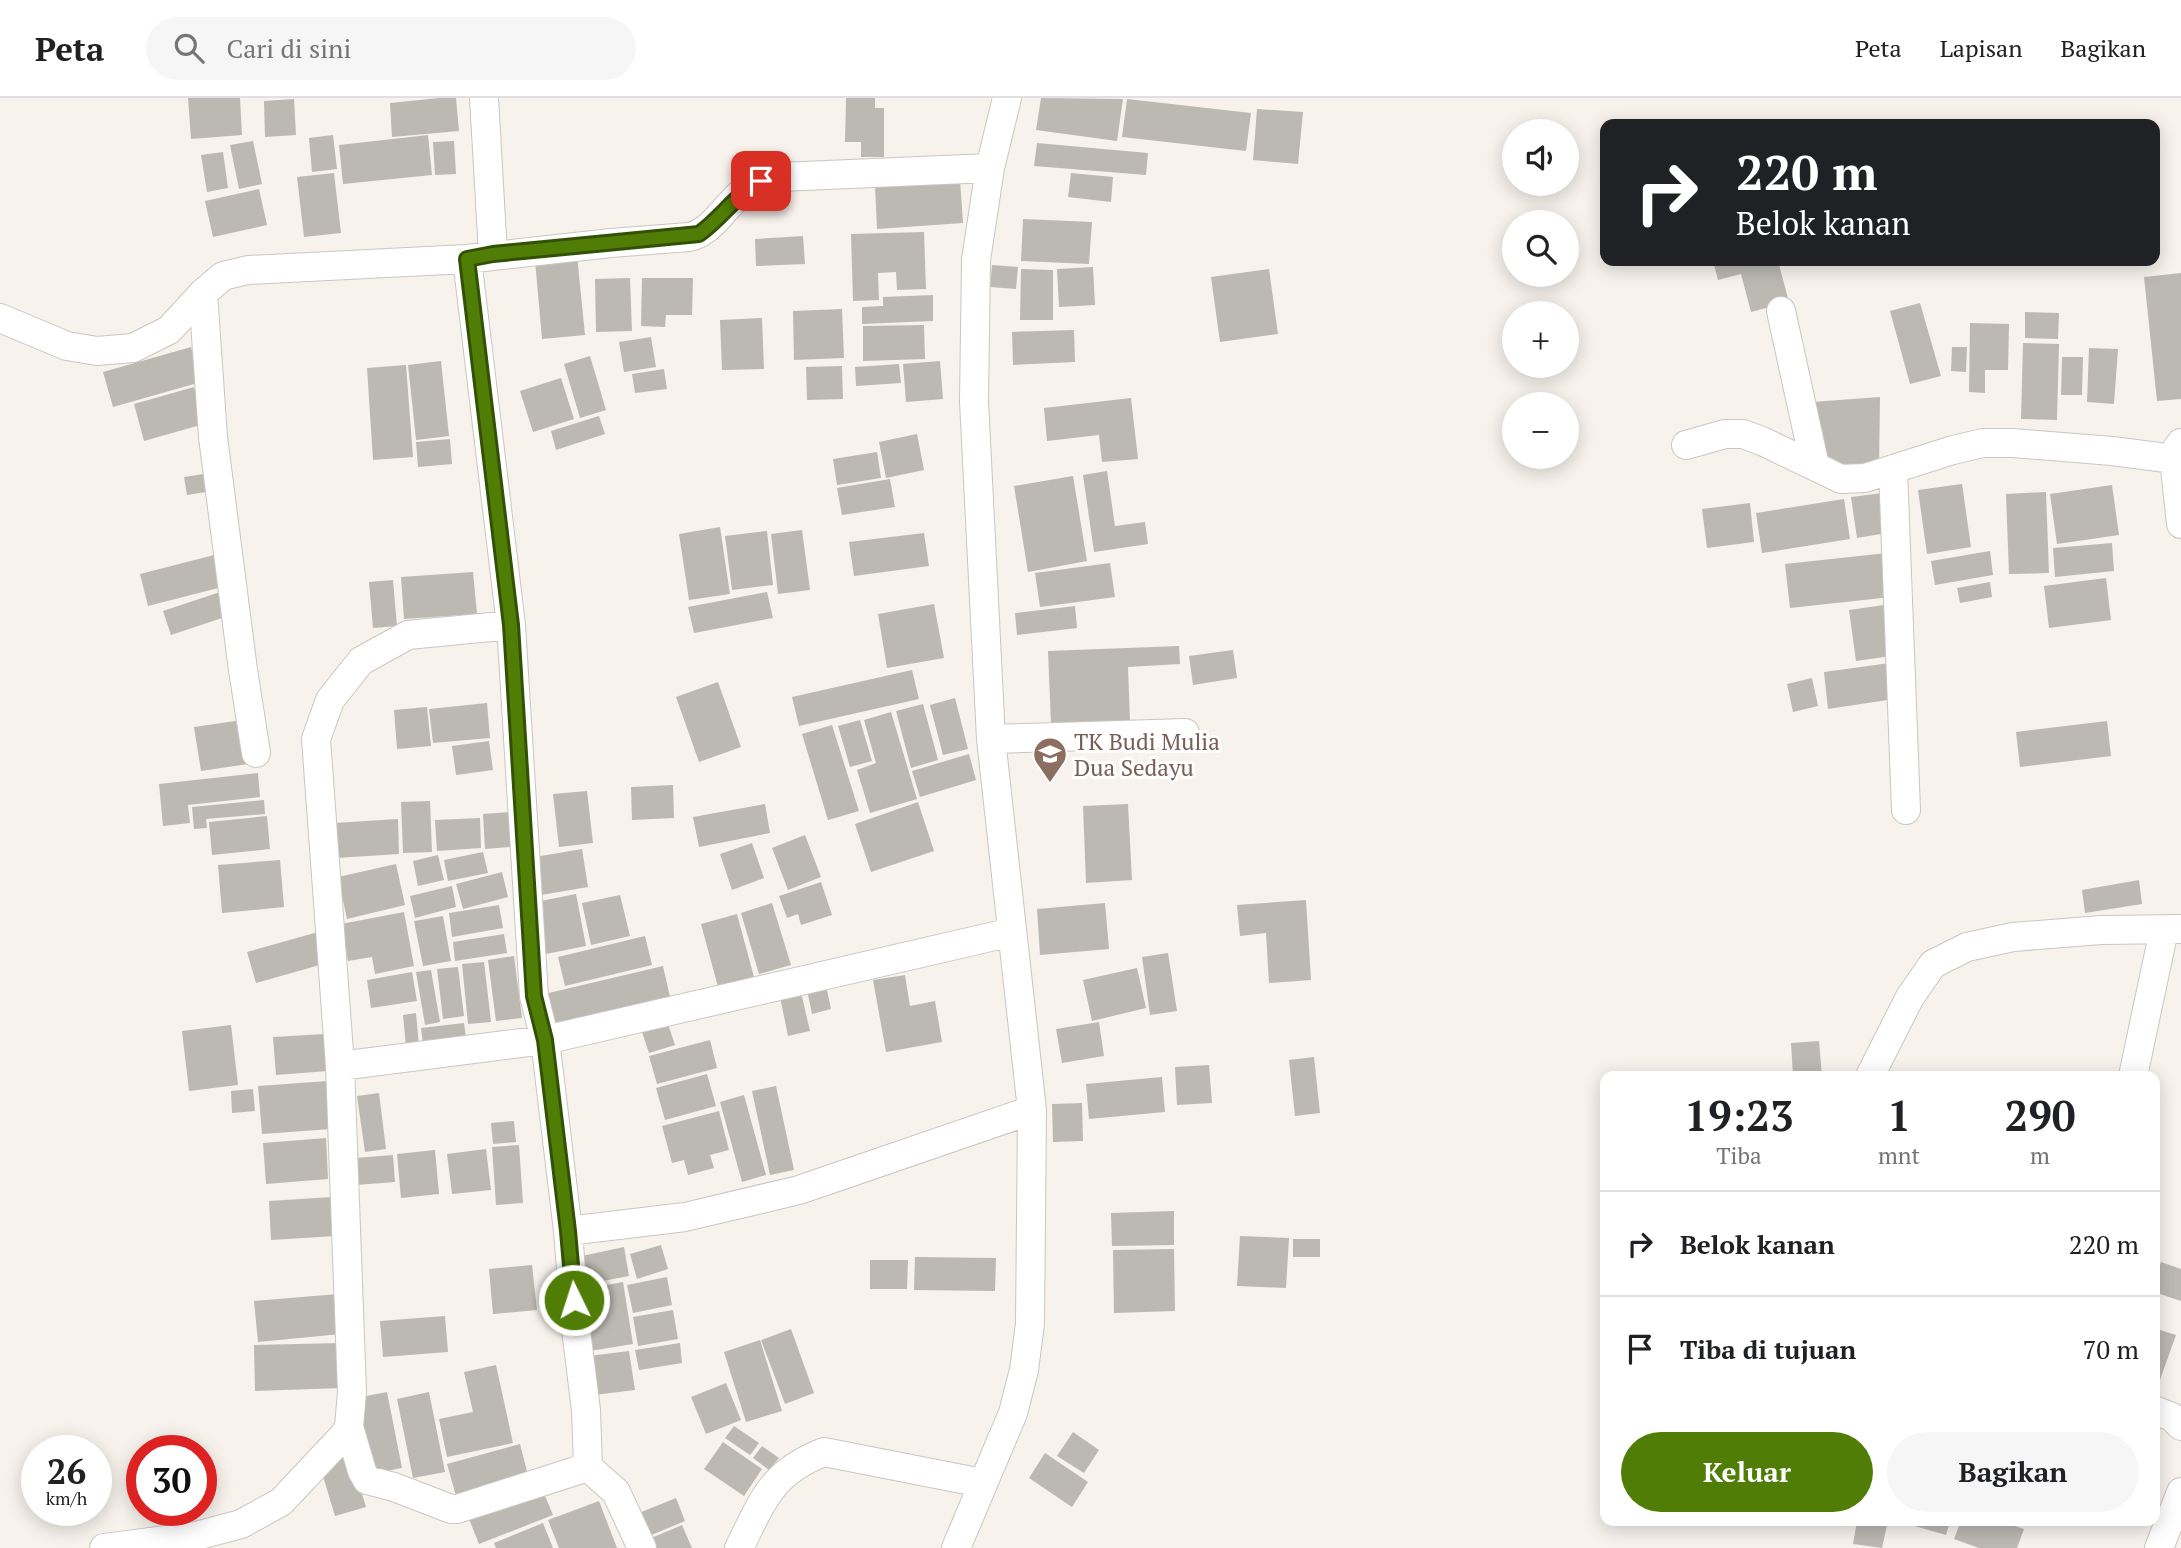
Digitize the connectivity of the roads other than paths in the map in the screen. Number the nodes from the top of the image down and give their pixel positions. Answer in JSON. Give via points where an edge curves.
{"nodes":[{"id":1,"x":484,"y":98,"type":"edge"},
{"id":2,"x":1007,"y":98,"type":"edge"},
{"id":3,"x":990,"y":168,"type":"junction"},
{"id":4,"x":480,"y":257,"type":"junction"},
{"id":5,"x":203,"y":293,"type":"junction"},
{"id":6,"x":1781,"y":311,"type":"dead end"},
{"id":7,"x":0,"y":318,"type":"edge"},
{"id":8,"x":1686,"y":445,"type":"dead end"},
{"id":9,"x":2178,"y":451,"type":"edge"},
{"id":10,"x":1815,"y":466,"type":"junction"},
{"id":11,"x":1894,"y":469,"type":"junction"},
{"id":12,"x":2181,"y":524,"type":"edge"},
{"id":13,"x":511,"y":625,"type":"junction"},
{"id":14,"x":1185,"y":733,"type":"dead end"},
{"id":15,"x":991,"y":739,"type":"junction"},
{"id":16,"x":256,"y":753,"type":"dead end"},
{"id":17,"x":1906,"y":810,"type":"dead end"},
{"id":18,"x":2172,"y":929,"type":"edge"},
{"id":19,"x":1012,"y":932,"type":"junction"},
{"id":20,"x":545,"y":1040,"type":"junction"},
{"id":21,"x":340,"y":1066,"type":"junction"},
{"id":22,"x":1873,"y":1071,"type":"edge"},
{"id":23,"x":2134,"y":1071,"type":"edge"},
{"id":24,"x":1032,"y":1110,"type":"junction"},
{"id":25,"x":568,"y":1231,"type":"junction"},
{"id":26,"x":2160,"y":1413,"type":"edge"},
{"id":27,"x":2181,"y":1426,"type":"edge"},
{"id":28,"x":349,"y":1427,"type":"junction"},
{"id":29,"x":587,"y":1466,"type":"junction"},
{"id":30,"x":982,"y":1483,"type":"junction"},
{"id":31,"x":2181,"y":1492,"type":"edge"},
{"id":32,"x":104,"y":1548,"type":"edge"},
{"id":33,"x":642,"y":1548,"type":"edge"},
{"id":34,"x":739,"y":1548,"type":"edge"},
{"id":35,"x":956,"y":1548,"type":"edge"},
{"id":36,"x":2159,"y":1548,"type":"edge"}],
"edges":[{"from":1,"to":4,"type":"street"},
{"from":2,"to":3,"type":"street"},
{"from":3,"to":4,"type":"street","via":[[780,177],[744,191],[699,234]]},
{"from":3,"to":15,"type":"street","via":[[976,260],[974,401]]},
{"from":4,"to":5,"type":"street","via":[[248,270],[223,276]]},
{"from":4,"to":13,"type":"street"},
{"from":5,"to":7,"type":"street","via":[[169,330],[133,348],[97,351],[67,346]]},
{"from":5,"to":16,"type":"street","via":[[213,437]]},
{"from":6,"to":10,"type":"street"},
{"from":8,"to":10,"type":"street","via":[[1726,433],[1743,434]]},
{"from":9,"to":11,"type":"street","via":[[1983,443]]},
{"from":9,"to":12,"type":"street"},
{"from":10,"to":11,"type":"street","via":[[1851,480]]},
{"from":11,"to":17,"type":"street"},
{"from":13,"to":20,"type":"street","via":[[534,996]]},
{"from":13,"to":21,"type":"street","via":[[408,635],[361,661],[330,700],[316,739]]},
{"from":14,"to":15,"type":"street"},
{"from":15,"to":19,"type":"street"},
{"from":18,"to":22,"type":"street","via":[[2013,937],[1967,947],[1933,964],[1910,997]]},
{"from":18,"to":23,"type":"street"},
{"from":19,"to":20,"type":"street"},
{"from":19,"to":24,"type":"street"},
{"from":20,"to":21,"type":"street"},
{"from":20,"to":25,"type":"street"},
{"from":21,"to":28,"type":"street","via":[[352,1392]]},
{"from":24,"to":25,"type":"street","via":[[799,1190],[685,1217]]},
{"from":24,"to":30,"type":"street","via":[[1030,1324],[1024,1370],[1013,1413]]},
{"from":25,"to":29,"type":"street","via":[[586,1410]]},
{"from":26,"to":27,"type":"street"},
{"from":28,"to":29,"type":"street","via":[[368,1480],[451,1509]]},
{"from":28,"to":32,"type":"street","via":[[281,1502],[241,1524],[197,1536]]},
{"from":29,"to":33,"type":"street","via":[[615,1492]]},
{"from":30,"to":34,"type":"street","via":[[824,1452],[801,1461],[779,1478],[765,1495]]},
{"from":30,"to":35,"type":"street"},
{"from":31,"to":36,"type":"street"}]}
